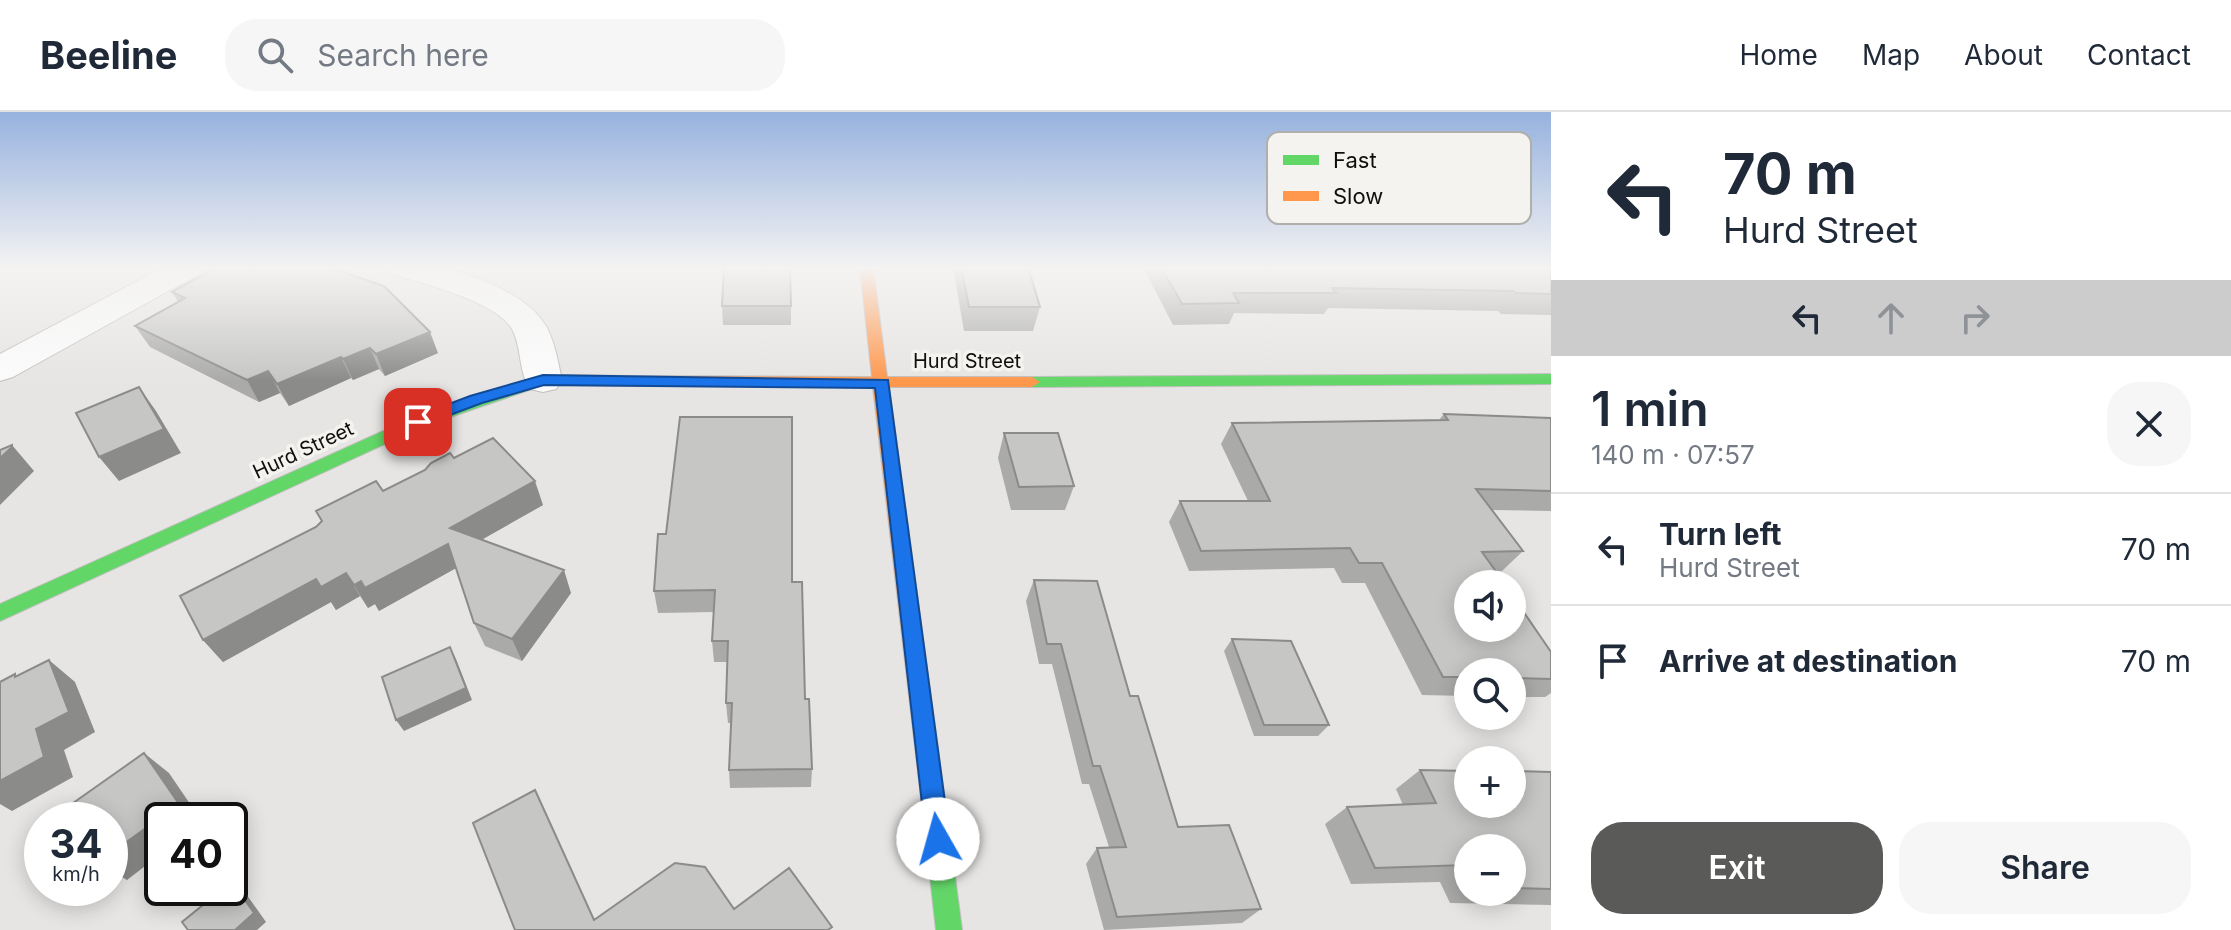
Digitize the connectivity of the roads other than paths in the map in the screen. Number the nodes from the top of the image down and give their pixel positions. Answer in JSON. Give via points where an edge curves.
{"nodes":[{"id":1,"x":120,"y":305,"type":"edge"},
{"id":2,"x":501,"y":305,"type":"edge"},
{"id":3,"x":871,"y":305,"type":"edge"},
{"id":4,"x":0,"y":369,"type":"edge"},
{"id":5,"x":1551,"y":379,"type":"edge"},
{"id":6,"x":543,"y":380,"type":"junction"},
{"id":7,"x":882,"y":383,"type":"junction"},
{"id":8,"x":0,"y":613,"type":"edge"},
{"id":9,"x":949,"y":930,"type":"edge"}],
"edges":[{"from":1,"to":4,"type":"street"},
{"from":2,"to":6,"type":"street","via":[[528,327]]},
{"from":3,"to":7,"type":"street"},
{"from":5,"to":7,"type":"street","name":"Hurd Street"},
{"from":6,"to":7,"type":"street","name":"Hurd Street"},
{"from":6,"to":8,"type":"street","name":"Hurd Street","via":[[418,422]]},
{"from":7,"to":9,"type":"street"}]}
